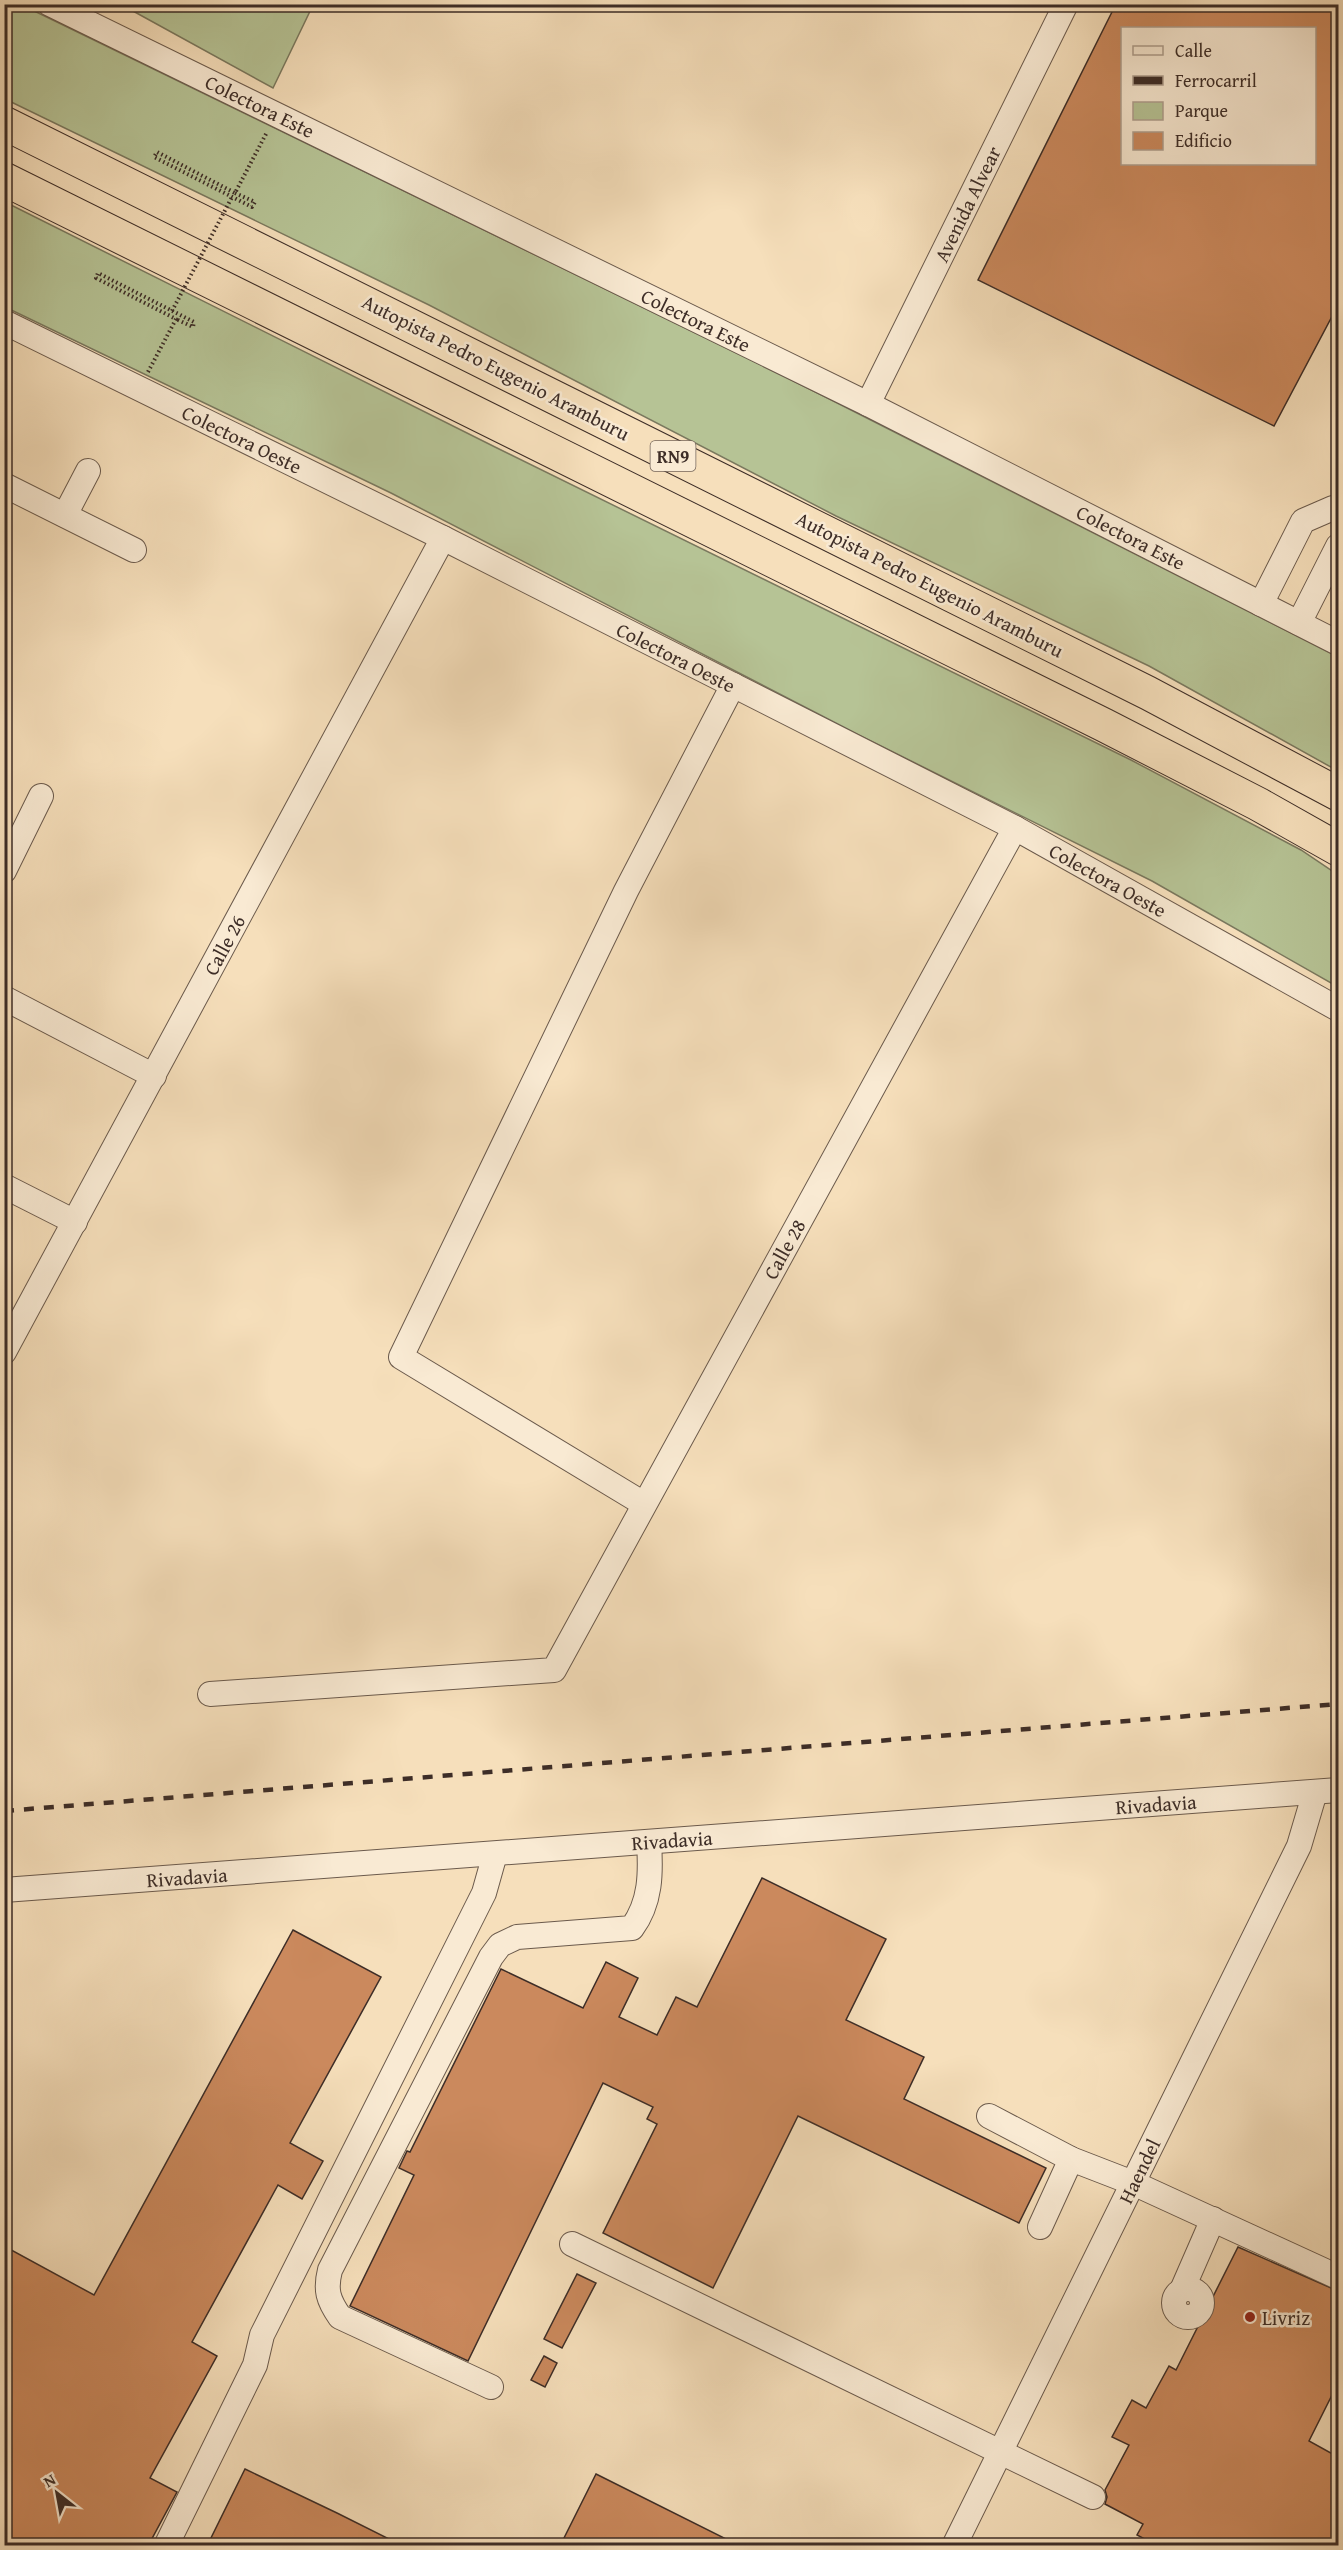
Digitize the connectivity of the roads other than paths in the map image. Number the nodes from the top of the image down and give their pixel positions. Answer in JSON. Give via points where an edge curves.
{"nodes":[{"id":1,"x":50,"y":4,"type":"edge"},
{"id":2,"x":1066,"y":4,"type":"edge"},
{"id":3,"x":4,"y":123,"type":"edge"},
{"id":4,"x":4,"y":179,"type":"edge"},
{"id":5,"x":6,"y":327,"type":"edge"},
{"id":6,"x":868,"y":404,"type":"junction"},
{"id":7,"x":88,"y":471,"type":"dead end"},
{"id":8,"x":4,"y":484,"type":"edge"},
{"id":9,"x":1337,"y":506,"type":"edge"},
{"id":10,"x":65,"y":515,"type":"junction"},
{"id":11,"x":1338,"y":534,"type":"edge"},
{"id":12,"x":443,"y":538,"type":"junction"},
{"id":13,"x":1338,"y":546,"type":"edge"},
{"id":14,"x":134,"y":550,"type":"dead end"},
{"id":15,"x":1261,"y":604,"type":"junction"},
{"id":16,"x":1299,"y":623,"type":"junction"},
{"id":17,"x":1338,"y":643,"type":"edge"},
{"id":18,"x":733,"y":685,"type":"junction"},
{"id":19,"x":1338,"y":794,"type":"edge"},
{"id":20,"x":41,"y":796,"type":"dead end"},
{"id":21,"x":1015,"y":828,"type":"junction"},
{"id":22,"x":1338,"y":849,"type":"edge"},
{"id":23,"x":4,"y":871,"type":"edge"},
{"id":24,"x":4,"y":998,"type":"edge"},
{"id":25,"x":1338,"y":1009,"type":"edge"},
{"id":26,"x":154,"y":1076,"type":"junction"},
{"id":27,"x":4,"y":1186,"type":"edge"},
{"id":28,"x":75,"y":1222,"type":"junction"},
{"id":29,"x":4,"y":1352,"type":"edge"},
{"id":30,"x":644,"y":1504,"type":"junction"},
{"id":31,"x":210,"y":1694,"type":"dead end"},
{"id":32,"x":1327,"y":1791,"type":"edge"},
{"id":33,"x":649,"y":1842,"type":"junction"},
{"id":34,"x":495,"y":1854,"type":"junction"},
{"id":35,"x":4,"y":1890,"type":"edge"},
{"id":36,"x":989,"y":2116,"type":"dead end"},
{"id":37,"x":1071,"y":2159,"type":"junction"},
{"id":38,"x":1133,"y":2183,"type":"junction"},
{"id":39,"x":1213,"y":2219,"type":"junction"},
{"id":40,"x":1040,"y":2227,"type":"dead end"},
{"id":41,"x":572,"y":2244,"type":"dead end"},
{"id":42,"x":1338,"y":2277,"type":"edge"},
{"id":43,"x":1182,"y":2290,"type":"dead end"},
{"id":44,"x":491,"y":2387,"type":"dead end"},
{"id":45,"x":1000,"y":2453,"type":"junction"},
{"id":46,"x":1093,"y":2497,"type":"dead end"},
{"id":47,"x":166,"y":2546,"type":"edge"},
{"id":48,"x":954,"y":2546,"type":"edge"}],
"edges":[{"from":1,"to":6,"type":"street","name":"Colectora Este"},
{"from":2,"to":6,"type":"street","name":"Avenida Alvear"},
{"from":3,"to":19,"type":"highway","name":"Autopista Pedro Eugenio Aramburu","number":"RN9","via":[[1148,693]]},
{"from":4,"to":22,"type":"highway","number":"RN9","via":[[1115,730]]},
{"from":5,"to":12,"type":"street","name":"Colectora Oeste"},
{"from":6,"to":15,"type":"street","name":"Colectora Este"},
{"from":7,"to":10,"type":"street"},
{"from":8,"to":10,"type":"street"},
{"from":9,"to":11,"type":"street"},
{"from":9,"to":15,"type":"street","via":[[1303,520]]},
{"from":10,"to":14,"type":"street"},
{"from":12,"to":18,"type":"street","name":"Colectora Oeste"},
{"from":12,"to":26,"type":"street","name":"Calle 26"},
{"from":13,"to":16,"type":"street"},
{"from":15,"to":16,"type":"street","name":"Colectora Este"},
{"from":16,"to":17,"type":"street","name":"Colectora Este"},
{"from":18,"to":21,"type":"street","name":"Colectora Oeste"},
{"from":18,"to":30,"type":"street","via":[[626,891],[401,1357]]},
{"from":20,"to":23,"type":"street"},
{"from":21,"to":25,"type":"street","name":"Colectora Oeste"},
{"from":21,"to":30,"type":"street","name":"Calle 28"},
{"from":24,"to":26,"type":"street"},
{"from":26,"to":28,"type":"street","name":"Calle 26"},
{"from":27,"to":28,"type":"street"},
{"from":28,"to":29,"type":"street","name":"Calle 26"},
{"from":30,"to":31,"type":"street","name":"Calle 28","via":[[554,1670]]},
{"from":32,"to":33,"type":"street","name":"Rivadavia"},
{"from":32,"to":38,"type":"street","name":"Haendel"},
{"from":33,"to":34,"type":"street","name":"Rivadavia"},
{"from":33,"to":44,"type":"street","via":[[649,1890],[642,1915],[632,1928],[517,1937],[500,1945],[490,1957],[330,2270],[326,2287],[340,2317]]},
{"from":34,"to":35,"type":"street","name":"Rivadavia"},
{"from":34,"to":47,"type":"street","via":[[484,1893],[262,2335],[255,2365]]},
{"from":36,"to":37,"type":"street"},
{"from":37,"to":38,"type":"street"},
{"from":37,"to":40,"type":"street"},
{"from":38,"to":39,"type":"street"},
{"from":38,"to":45,"type":"street","name":"Haendel"},
{"from":39,"to":42,"type":"street"},
{"from":39,"to":43,"type":"street"},
{"from":41,"to":45,"type":"street"},
{"from":45,"to":46,"type":"street"},
{"from":45,"to":48,"type":"street","name":"Haendel"}]}
